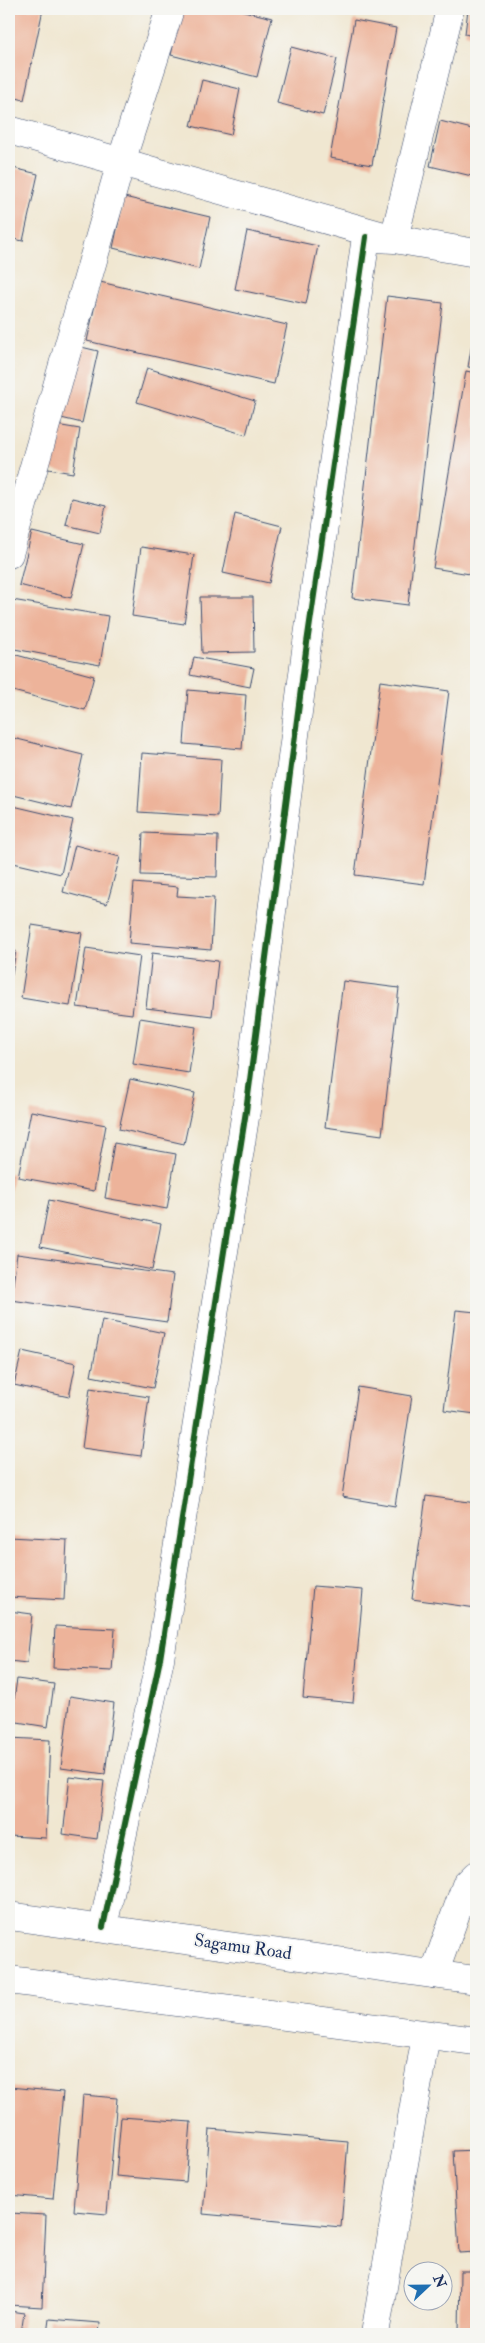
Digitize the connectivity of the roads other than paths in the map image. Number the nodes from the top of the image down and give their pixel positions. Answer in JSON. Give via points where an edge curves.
{"nodes":[{"id":1,"x":170,"y":9,"type":"edge"},
{"id":2,"x":450,"y":9,"type":"edge"},
{"id":3,"x":9,"y":130,"type":"edge"},
{"id":4,"x":121,"y":162,"type":"junction"},
{"id":5,"x":366,"y":238,"type":"junction"},
{"id":6,"x":394,"y":239,"type":"junction"},
{"id":7,"x":476,"y":253,"type":"edge"},
{"id":8,"x":9,"y":554,"type":"edge"},
{"id":9,"x":476,"y":1875,"type":"edge"},
{"id":10,"x":9,"y":1916,"type":"edge"},
{"id":11,"x":103,"y":1927,"type":"junction"},
{"id":12,"x":434,"y":1974,"type":"junction"},
{"id":13,"x":9,"y":1980,"type":"edge"},
{"id":14,"x":476,"y":1980,"type":"edge"},
{"id":15,"x":426,"y":2035,"type":"junction"},
{"id":16,"x":476,"y":2042,"type":"edge"},
{"id":17,"x":376,"y":2334,"type":"edge"}],
"edges":[{"from":1,"to":4,"type":"main road"},
{"from":2,"to":6,"type":"main road"},
{"from":3,"to":4,"type":"main road"},
{"from":4,"to":5,"type":"main road"},
{"from":4,"to":6,"type":"main road"},
{"from":4,"to":8,"type":"main road"},
{"from":5,"to":6,"type":"main road"},
{"from":5,"to":11,"type":"main road","via":[[309,633],[243,1131],[160,1658]]},
{"from":6,"to":7,"type":"main road"},
{"from":9,"to":12,"type":"main road","via":[[466,1885]]},
{"from":10,"to":11,"type":"main road","name":"Sagamu Road"},
{"from":11,"to":12,"type":"main road","name":"Sagamu Road"},
{"from":12,"to":14,"type":"main road","name":"Sagamu Road"},
{"from":13,"to":15,"type":"main road"},
{"from":15,"to":16,"type":"main road"},
{"from":15,"to":17,"type":"main road"}]}
